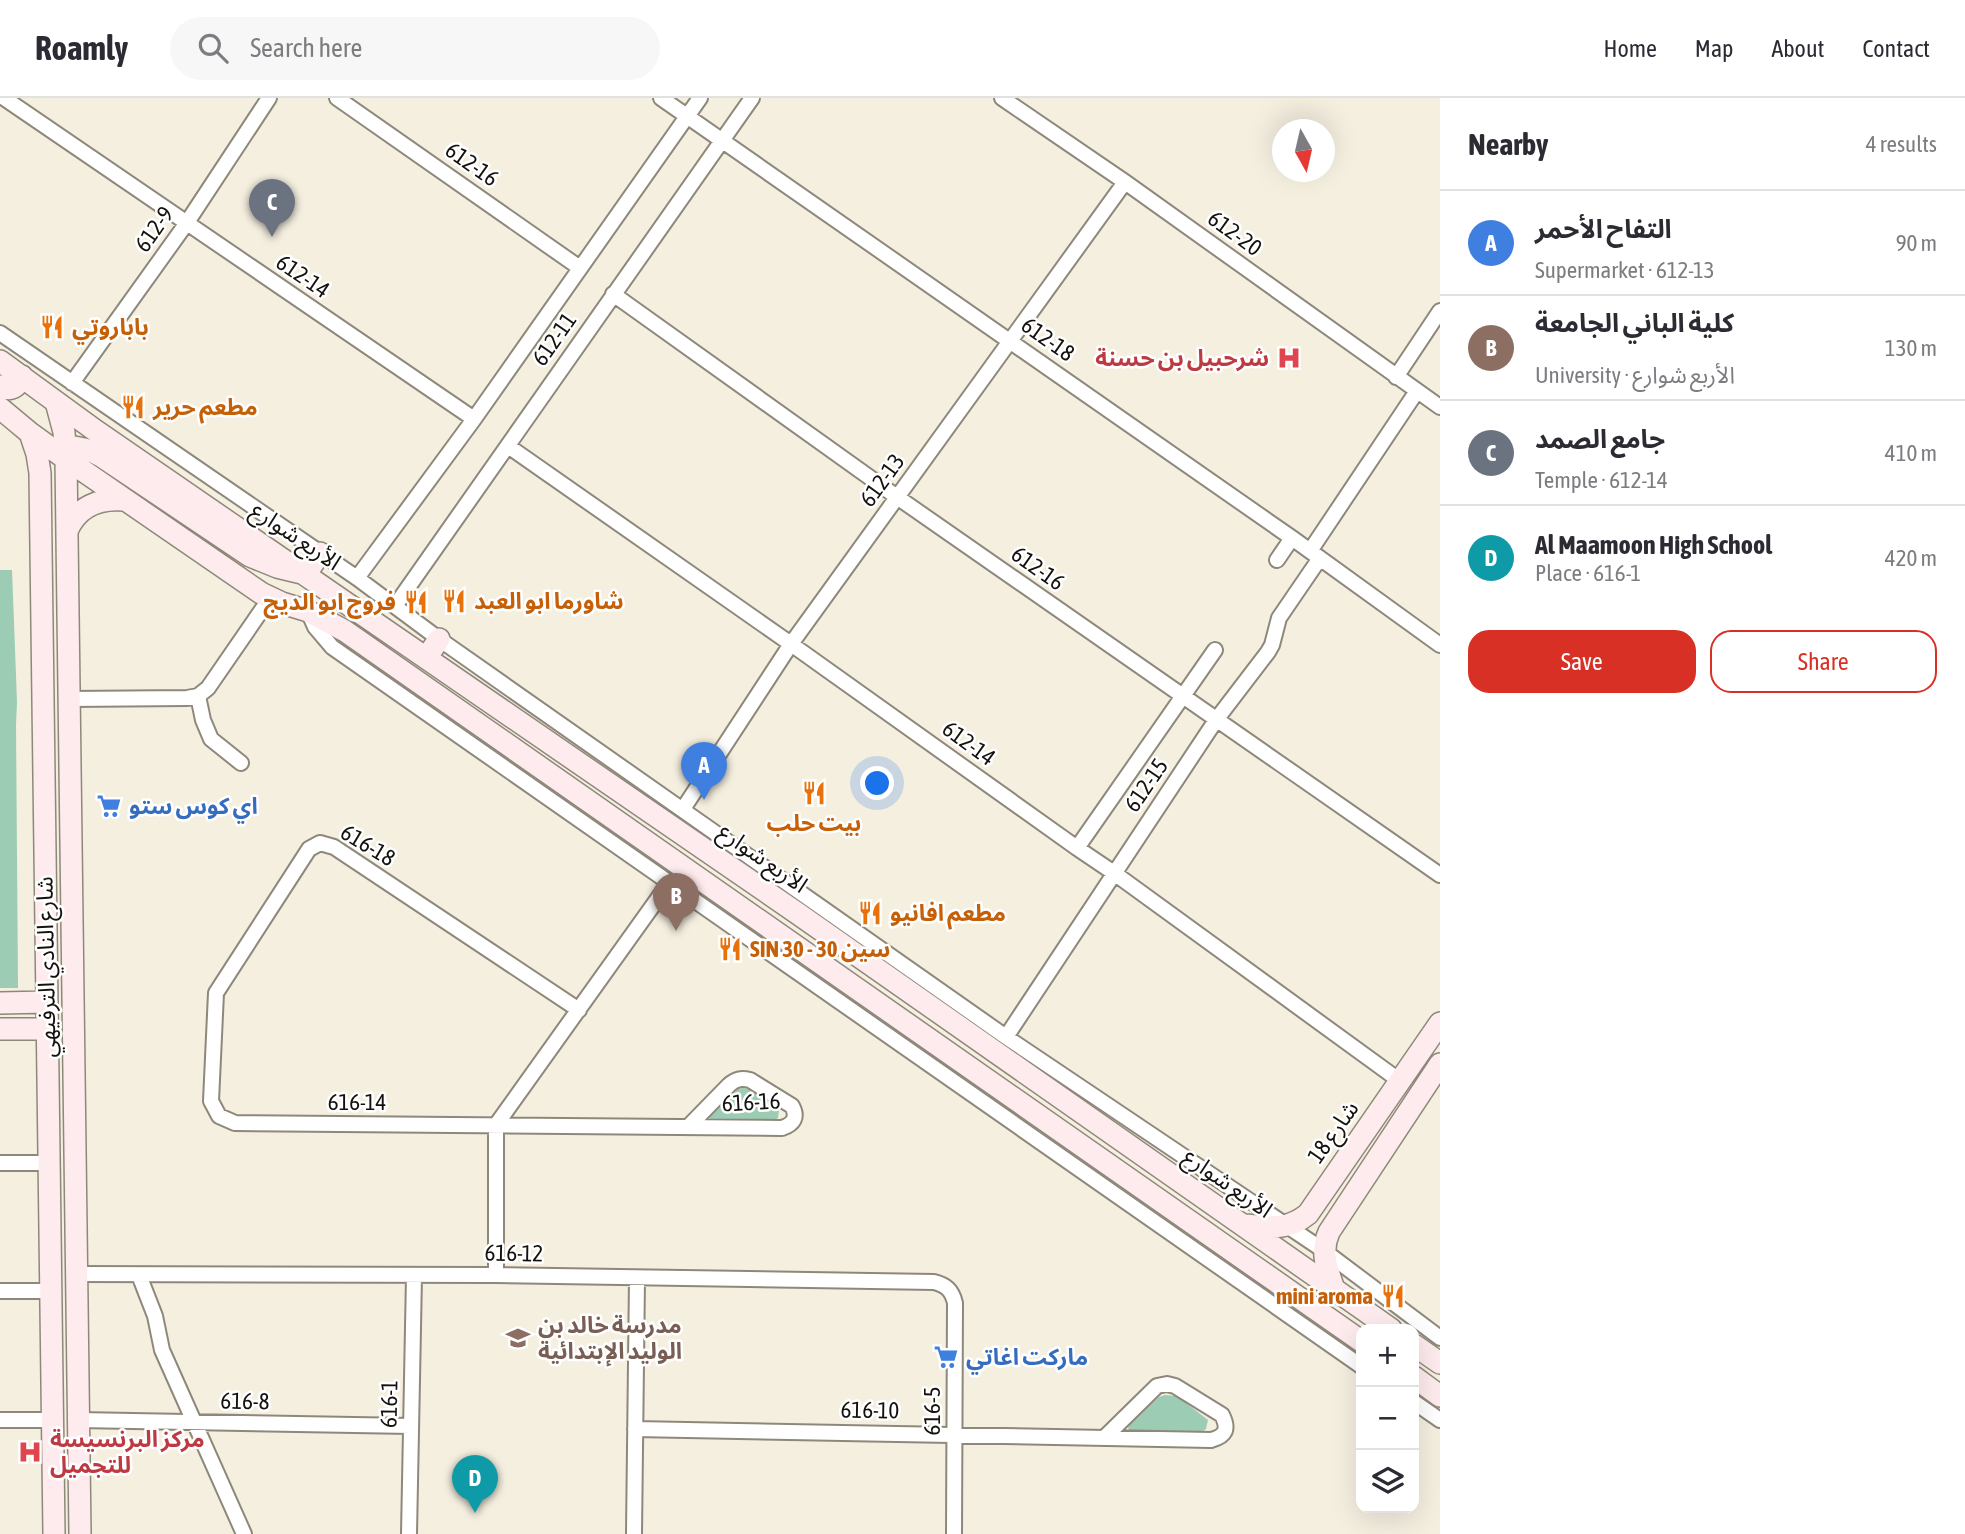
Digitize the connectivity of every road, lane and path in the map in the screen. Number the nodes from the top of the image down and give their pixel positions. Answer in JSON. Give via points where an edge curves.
{"nodes":[{"id":1,"x":4,"y":98,"type":"edge"},
{"id":2,"x":269,"y":98,"type":"edge"},
{"id":3,"x":337,"y":98,"type":"edge"},
{"id":4,"x":662,"y":98,"type":"edge"},
{"id":5,"x":700,"y":98,"type":"edge"},
{"id":6,"x":752,"y":98,"type":"edge"},
{"id":7,"x":1002,"y":98,"type":"edge"},
{"id":8,"x":687,"y":116,"type":"junction"},
{"id":9,"x":722,"y":140,"type":"junction"},
{"id":10,"x":1125,"y":182,"type":"junction"},
{"id":11,"x":186,"y":224,"type":"junction"},
{"id":12,"x":580,"y":268,"type":"junction"},
{"id":13,"x":613,"y":294,"type":"junction"},
{"id":14,"x":1440,"y":311,"type":"edge"},
{"id":15,"x":0,"y":333,"type":"edge"},
{"id":16,"x":1010,"y":341,"type":"junction"},
{"id":17,"x":0,"y":360,"type":"edge"},
{"id":18,"x":22,"y":376,"type":"junction"},
{"id":19,"x":1396,"y":377,"type":"junction"},
{"id":20,"x":72,"y":383,"type":"junction"},
{"id":21,"x":0,"y":386,"type":"edge"},
{"id":22,"x":1417,"y":391,"type":"junction"},
{"id":23,"x":56,"y":402,"type":"junction"},
{"id":24,"x":1440,"y":407,"type":"edge"},
{"id":25,"x":0,"y":408,"type":"edge"},
{"id":26,"x":474,"y":419,"type":"junction"},
{"id":27,"x":508,"y":446,"type":"junction"},
{"id":28,"x":55,"y":452,"type":"junction"},
{"id":29,"x":101,"y":456,"type":"junction"},
{"id":30,"x":89,"y":475,"type":"junction"},
{"id":31,"x":897,"y":497,"type":"junction"},
{"id":32,"x":124,"y":500,"type":"junction"},
{"id":33,"x":66,"y":531,"type":"junction"},
{"id":34,"x":1292,"y":538,"type":"junction"},
{"id":35,"x":320,"y":553,"type":"junction"},
{"id":36,"x":1315,"y":555,"type":"junction"},
{"id":37,"x":1277,"y":561,"type":"dead end"},
{"id":38,"x":306,"y":574,"type":"junction"},
{"id":39,"x":357,"y":578,"type":"junction"},
{"id":40,"x":270,"y":598,"type":"junction"},
{"id":41,"x":395,"y":606,"type":"junction"},
{"id":42,"x":308,"y":611,"type":"junction"},
{"id":43,"x":439,"y":639,"type":"junction"},
{"id":44,"x":791,"y":644,"type":"junction"},
{"id":45,"x":1440,"y":645,"type":"edge"},
{"id":46,"x":1214,"y":650,"type":"dead end"},
{"id":47,"x":427,"y":657,"type":"junction"},
{"id":48,"x":198,"y":696,"type":"junction"},
{"id":49,"x":1183,"y":697,"type":"junction"},
{"id":50,"x":69,"y":699,"type":"junction"},
{"id":51,"x":1216,"y":720,"type":"junction"},
{"id":52,"x":241,"y":763,"type":"dead end"},
{"id":53,"x":683,"y":809,"type":"junction"},
{"id":54,"x":1077,"y":848,"type":"junction"},
{"id":55,"x":1114,"y":873,"type":"junction"},
{"id":56,"x":1440,"y":875,"type":"edge"},
{"id":57,"x":669,"y":883,"type":"junction"},
{"id":58,"x":797,"y":913,"type":"junction"},
{"id":59,"x":780,"y":936,"type":"junction"},
{"id":60,"x":39,"y":1002,"type":"junction"},
{"id":61,"x":0,"y":1003,"type":"edge"},
{"id":62,"x":579,"y":1010,"type":"junction"},
{"id":63,"x":1440,"y":1023,"type":"edge"},
{"id":64,"x":0,"y":1029,"type":"edge"},
{"id":65,"x":40,"y":1029,"type":"junction"},
{"id":66,"x":1006,"y":1037,"type":"junction"},
{"id":67,"x":1440,"y":1064,"type":"edge"},
{"id":68,"x":1400,"y":1081,"type":"junction"},
{"id":69,"x":1433,"y":1090,"type":"edge"},
{"id":70,"x":219,"y":1116,"type":"joint"},
{"id":71,"x":496,"y":1125,"type":"junction"},
{"id":72,"x":688,"y":1127,"type":"junction"},
{"id":73,"x":0,"y":1163,"type":"edge"},
{"id":74,"x":49,"y":1163,"type":"junction"},
{"id":75,"x":1243,"y":1225,"type":"junction"},
{"id":76,"x":1287,"y":1226,"type":"junction"},
{"id":77,"x":1324,"y":1250,"type":"junction"},
{"id":78,"x":76,"y":1275,"type":"junction"},
{"id":79,"x":139,"y":1275,"type":"junction"},
{"id":80,"x":496,"y":1275,"type":"junction"},
{"id":81,"x":414,"y":1276,"type":"junction"},
{"id":82,"x":637,"y":1278,"type":"junction"},
{"id":83,"x":949,"y":1289,"type":"joint"},
{"id":84,"x":1334,"y":1289,"type":"junction"},
{"id":85,"x":51,"y":1291,"type":"junction"},
{"id":86,"x":0,"y":1292,"type":"edge"},
{"id":87,"x":1384,"y":1324,"type":"edge"},
{"id":88,"x":1356,"y":1337,"type":"edge"},
{"id":89,"x":1440,"y":1338,"type":"edge"},
{"id":90,"x":52,"y":1344,"type":"junction"},
{"id":91,"x":77,"y":1347,"type":"junction"},
{"id":92,"x":1419,"y":1348,"type":"edge"},
{"id":93,"x":1356,"y":1363,"type":"edge"},
{"id":94,"x":1440,"y":1363,"type":"edge"},
{"id":95,"x":1419,"y":1380,"type":"edge"},
{"id":96,"x":1440,"y":1395,"type":"edge"},
{"id":97,"x":1419,"y":1405,"type":"edge"},
{"id":98,"x":0,"y":1420,"type":"edge"},
{"id":99,"x":52,"y":1420,"type":"junction"},
{"id":100,"x":78,"y":1420,"type":"junction"},
{"id":101,"x":1440,"y":1420,"type":"edge"},
{"id":102,"x":195,"y":1423,"type":"junction"},
{"id":103,"x":411,"y":1426,"type":"junction"},
{"id":104,"x":635,"y":1429,"type":"junction"},
{"id":105,"x":955,"y":1435,"type":"junction"},
{"id":106,"x":1104,"y":1438,"type":"junction"},
{"id":107,"x":54,"y":1534,"type":"edge"},
{"id":108,"x":80,"y":1534,"type":"edge"},
{"id":109,"x":244,"y":1534,"type":"edge"},
{"id":110,"x":409,"y":1534,"type":"edge"},
{"id":111,"x":634,"y":1534,"type":"edge"},
{"id":112,"x":954,"y":1534,"type":"edge"}],
"edges":[{"from":1,"to":11,"type":"street","name":"612-14"},
{"from":2,"to":11,"type":"street","name":"612-9"},
{"from":3,"to":12,"type":"street","name":"612-16"},
{"from":4,"to":8,"type":"street","name":"612-18"},
{"from":5,"to":8,"type":"street","name":"612-11"},
{"from":6,"to":9,"type":"street","name":"612-11"},
{"from":7,"to":10,"type":"street","name":"612-20"},
{"from":8,"to":9,"type":"street","name":"612-18"},
{"from":8,"to":12,"type":"street","name":"612-11"},
{"from":9,"to":13,"type":"street","name":"612-11"},
{"from":9,"to":16,"type":"street","name":"612-18"},
{"from":10,"to":16,"type":"street","name":"612-13"},
{"from":10,"to":19,"type":"street","name":"612-20"},
{"from":11,"to":20,"type":"street","name":"612-9"},
{"from":11,"to":26,"type":"street","name":"612-14"},
{"from":12,"to":26,"type":"street","name":"612-11"},
{"from":13,"to":27,"type":"street","name":"612-11"},
{"from":13,"to":31,"type":"street","name":"612-16"},
{"from":14,"to":19,"type":"street"},
{"from":15,"to":20,"type":"street"},
{"from":16,"to":31,"type":"street","name":"612-13"},
{"from":16,"to":34,"type":"street","name":"612-18"},
{"from":17,"to":18,"type":"main road","name":"الأربع شوارع"},
{"from":18,"to":21,"type":"main road","via":[[13,388]]},
{"from":18,"to":23,"type":"main road","name":"الأربع شوارع"},
{"from":19,"to":22,"type":"street","name":"612-20"},
{"from":20,"to":35,"type":"street"},
{"from":22,"to":24,"type":"street","name":"612-20"},
{"from":22,"to":36,"type":"street","name":"612-15"},
{"from":23,"to":28,"type":"main road","name":"شارع النادي الترفيهي","via":[[64,432]]},
{"from":23,"to":38,"type":"main road","name":"الأربع شوارع"},
{"from":25,"to":28,"type":"main road"},
{"from":26,"to":39,"type":"street","name":"612-11"},
{"from":27,"to":41,"type":"street","name":"612-11"},
{"from":27,"to":44,"type":"street","name":"612-14"},
{"from":28,"to":29,"type":"main road","via":[[78,447]]},
{"from":28,"to":30,"type":"main road"},
{"from":28,"to":33,"type":"main road","name":"شارع النادي الترفيهي"},
{"from":28,"to":60,"type":"main road","name":"شارع النادي الترفيهي","via":[[40,472]]},
{"from":29,"to":30,"type":"main road","via":[[90,462]]},
{"from":29,"to":38,"type":"main road","via":[[250,556]]},
{"from":30,"to":32,"type":"main road"},
{"from":31,"to":44,"type":"street","name":"612-13"},
{"from":31,"to":49,"type":"street","name":"612-16"},
{"from":32,"to":33,"type":"main road","via":[[94,503],[77,514]]},
{"from":32,"to":40,"type":"main road"},
{"from":33,"to":50,"type":"main road","name":"شارع النادي الترفيهي"},
{"from":34,"to":36,"type":"street","name":"612-18"},
{"from":34,"to":37,"type":"street"},
{"from":35,"to":38,"type":"main road"},
{"from":35,"to":39,"type":"street"},
{"from":36,"to":45,"type":"street","name":"612-18"},
{"from":36,"to":51,"type":"street","name":"612-15","via":[[1279,618],[1268,652]]},
{"from":38,"to":47,"type":"main road","name":"الأربع شوارع"},
{"from":39,"to":41,"type":"street"},
{"from":40,"to":42,"type":"main road"},
{"from":40,"to":48,"type":"street"},
{"from":41,"to":43,"type":"street"},
{"from":42,"to":57,"type":"street","via":[[314,627],[332,647]]},
{"from":42,"to":59,"type":"main road","via":[[345,631]]},
{"from":43,"to":47,"type":"main road"},
{"from":43,"to":53,"type":"street"},
{"from":44,"to":53,"type":"street","name":"612-13"},
{"from":44,"to":54,"type":"street","name":"612-14"},
{"from":46,"to":49,"type":"street","name":"612-15"},
{"from":47,"to":58,"type":"main road","name":"الأربع شوارع"},
{"from":48,"to":50,"type":"street"},
{"from":48,"to":52,"type":"street","via":[[211,738]]},
{"from":49,"to":51,"type":"street","name":"612-16"},
{"from":49,"to":54,"type":"street","name":"612-15"},
{"from":50,"to":78,"type":"main road","name":"شارع النادي الترفيهي"},
{"from":51,"to":55,"type":"street","name":"612-15"},
{"from":51,"to":56,"type":"street","name":"612-16"},
{"from":53,"to":66,"type":"street"},
{"from":54,"to":55,"type":"street","name":"612-14"},
{"from":55,"to":66,"type":"street","name":"612-15"},
{"from":55,"to":68,"type":"street","name":"612-14"},
{"from":57,"to":62,"type":"street"},
{"from":57,"to":93,"type":"street"},
{"from":58,"to":59,"type":"main road"},
{"from":58,"to":75,"type":"main road","name":"الأربع شوارع"},
{"from":59,"to":88,"type":"main road"},
{"from":60,"to":61,"type":"main road"},
{"from":60,"to":65,"type":"main road","name":"شارع النادي الترفيهي"},
{"from":62,"to":70,"type":"street","name":"616-18","via":[[334,847],[320,843],[309,849],[216,993],[211,1101]]},
{"from":62,"to":71,"type":"street"},
{"from":63,"to":68,"type":"main road","name":"شارع 18"},
{"from":64,"to":65,"type":"main road"},
{"from":65,"to":74,"type":"main road","name":"شارع النادي الترفيهي"},
{"from":66,"to":76,"type":"street"},
{"from":67,"to":69,"type":"main road"},
{"from":68,"to":76,"type":"main road","name":"شارع 18","via":[[1313,1207]]},
{"from":69,"to":77,"type":"main road","via":[[1329,1232]]},
{"from":70,"to":71,"type":"street","name":"616-14","via":[[236,1124]]},
{"from":71,"to":72,"type":"street","name":"616-16"},
{"from":71,"to":80,"type":"street"},
{"from":72,"to":72,"type":"street","name":"616-16","via":[[729,1085],[744,1078],[792,1106],[795,1113],[790,1126],[782,1128]]},
{"from":73,"to":74,"type":"street"},
{"from":74,"to":85,"type":"main road","name":"شارع النادي الترفيهي"},
{"from":75,"to":76,"type":"main road"},
{"from":75,"to":84,"type":"main road","name":"الأربع شوارع"},
{"from":76,"to":77,"type":"street"},
{"from":77,"to":84,"type":"main road"},
{"from":77,"to":89,"type":"street"},
{"from":78,"to":79,"type":"street","name":"616-12"},
{"from":78,"to":91,"type":"main road","name":"شارع النادي الترفيهي"},
{"from":79,"to":81,"type":"street","name":"616-12"},
{"from":79,"to":102,"type":"street","via":[[162,1350]]},
{"from":80,"to":81,"type":"street","name":"616-12"},
{"from":80,"to":82,"type":"street","name":"616-12"},
{"from":81,"to":103,"type":"street","name":"616-1"},
{"from":82,"to":83,"type":"street","name":"616-12","via":[[934,1282]]},
{"from":82,"to":104,"type":"street"},
{"from":83,"to":105,"type":"street","name":"616-5","via":[[955,1303]]},
{"from":84,"to":87,"type":"main road","name":"الأربع شوارع"},
{"from":85,"to":86,"type":"street"},
{"from":85,"to":90,"type":"main road","name":"شارع النادي الترفيهي"},
{"from":90,"to":91,"type":"main road"},
{"from":90,"to":99,"type":"main road","name":"شارع النادي الترفيهي"},
{"from":91,"to":100,"type":"main road","name":"شارع النادي الترفيهي"},
{"from":92,"to":94,"type":"main road"},
{"from":95,"to":96,"type":"main road"},
{"from":97,"to":101,"type":"street"},
{"from":98,"to":99,"type":"street"},
{"from":99,"to":107,"type":"main road","name":"شارع النادي الترفيهي"},
{"from":100,"to":102,"type":"street","name":"616-8"},
{"from":100,"to":108,"type":"main road","name":"شارع النادي الترفيهي"},
{"from":102,"to":103,"type":"street","name":"616-8"},
{"from":102,"to":109,"type":"street"},
{"from":103,"to":110,"type":"street","name":"616-1"},
{"from":104,"to":105,"type":"street","name":"616-10"},
{"from":104,"to":111,"type":"street"},
{"from":105,"to":106,"type":"street","name":"616-10"},
{"from":105,"to":112,"type":"street","name":"616-5"},
{"from":106,"to":106,"type":"street","name":"616-10","via":[[1157,1386],[1167,1384],[1222,1415],[1226,1423],[1220,1438],[1211,1440]]}]}
